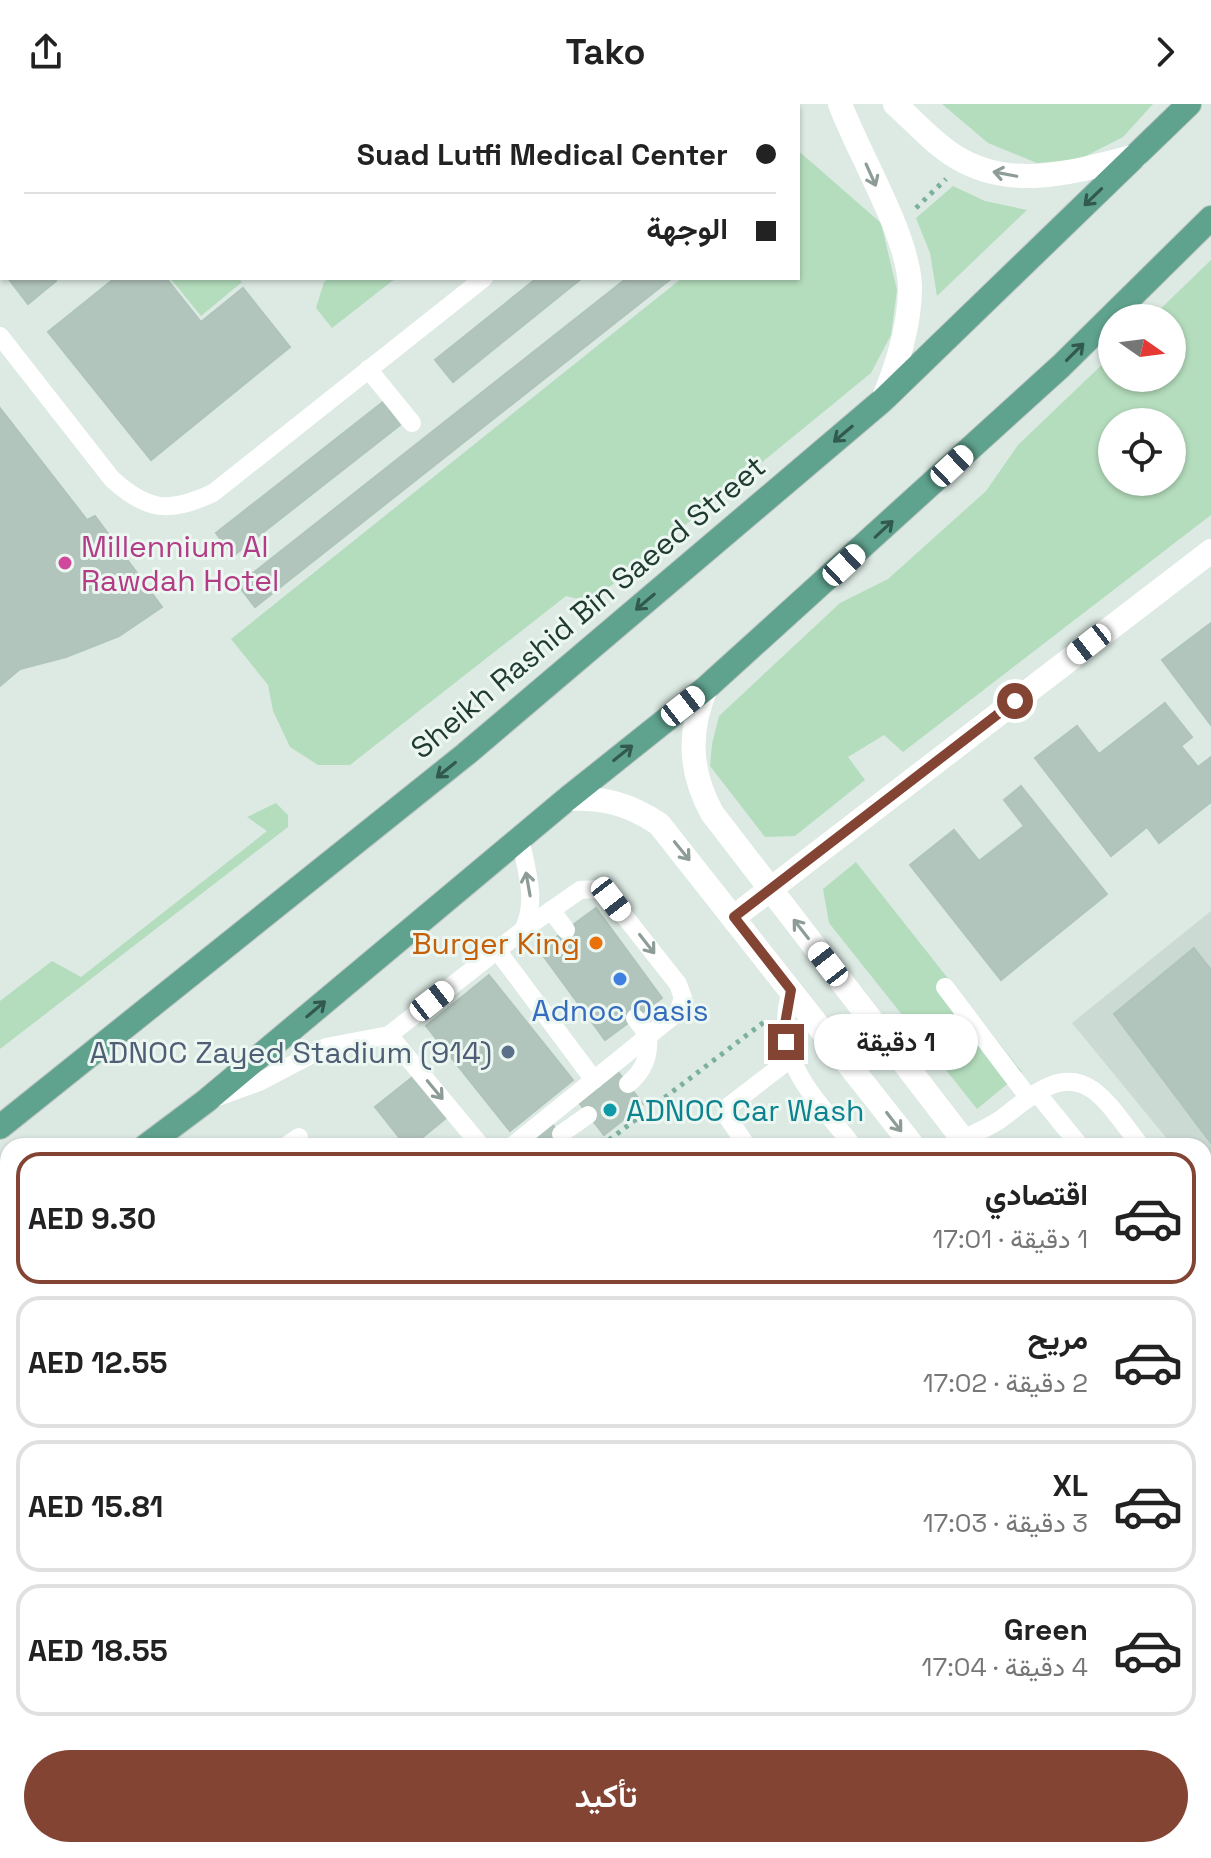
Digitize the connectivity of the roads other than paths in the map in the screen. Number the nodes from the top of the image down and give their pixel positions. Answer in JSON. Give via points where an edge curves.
{"nodes":[{"id":1,"x":840,"y":104,"type":"edge"},
{"id":2,"x":895,"y":104,"type":"edge"},
{"id":3,"x":1189,"y":104,"type":"edge"},
{"id":4,"x":1136,"y":156,"type":"junction"},
{"id":5,"x":1211,"y":218,"type":"edge"},
{"id":6,"x":481,"y":280,"type":"edge"},
{"id":7,"x":0,"y":336,"type":"edge"},
{"id":8,"x":368,"y":369,"type":"junction"},
{"id":9,"x":883,"y":400,"type":"junction"},
{"id":10,"x":412,"y":423,"type":"dead end"},
{"id":11,"x":1211,"y":551,"type":"edge"},
{"id":12,"x":706,"y":688,"type":"junction"},
{"id":13,"x":567,"y":799,"type":"junction"},
{"id":14,"x":520,"y":838,"type":"junction"},
{"id":15,"x":770,"y":889,"type":"junction"},
{"id":16,"x":551,"y":910,"type":"junction"},
{"id":17,"x":734,"y":917,"type":"junction"},
{"id":18,"x":523,"y":930,"type":"junction"},
{"id":19,"x":566,"y":930,"type":"dead end"},
{"id":20,"x":497,"y":950,"type":"junction"},
{"id":21,"x":945,"y":987,"type":"dead end"},
{"id":22,"x":789,"y":998,"type":"junction"},
{"id":23,"x":635,"y":1018,"type":"dead end"},
{"id":24,"x":389,"y":1035,"type":"junction"},
{"id":25,"x":648,"y":1035,"type":"junction"},
{"id":26,"x":790,"y":1059,"type":"junction"},
{"id":27,"x":594,"y":1080,"type":"junction"},
{"id":28,"x":628,"y":1084,"type":"dead end"},
{"id":29,"x":1033,"y":1096,"type":"junction"},
{"id":30,"x":206,"y":1101,"type":"junction"},
{"id":31,"x":588,"y":1115,"type":"dead end"},
{"id":32,"x":0,"y":1127,"type":"edge"},
{"id":33,"x":561,"y":1134,"type":"dead end"},
{"id":34,"x":157,"y":1138,"type":"edge"},
{"id":35,"x":474,"y":1138,"type":"edge"},
{"id":36,"x":522,"y":1138,"type":"edge"},
{"id":37,"x":742,"y":1138,"type":"edge"},
{"id":38,"x":847,"y":1138,"type":"edge"},
{"id":39,"x":906,"y":1138,"type":"edge"},
{"id":40,"x":957,"y":1138,"type":"edge"},
{"id":41,"x":970,"y":1138,"type":"edge"},
{"id":42,"x":1072,"y":1138,"type":"edge"},
{"id":43,"x":1134,"y":1138,"type":"edge"}],
"edges":[{"from":1,"to":9,"type":"street","one_way":true,"via":[[893,225],[910,287],[902,344]]},
{"from":4,"to":2,"type":"street","one_way":true,"via":[[1060,175],[996,173],[961,159]]},
{"from":3,"to":4,"type":"main road","name":"Sheikh Rashid Bin Saeed Street"},
{"from":4,"to":9,"type":"main road","name":"Sheikh Rashid Bin Saeed Street","one_way":true},
{"from":12,"to":5,"type":"main road","one_way":true,"via":[[1061,366]]},
{"from":6,"to":8,"type":"lane"},
{"from":7,"to":8,"type":"lane","via":[[112,479],[131,497],[160,507],[188,504],[213,493]]},
{"from":8,"to":10,"type":"lane"},
{"from":9,"to":32,"type":"main road","name":"Sheikh Rashid Bin Saeed Street","one_way":true,"via":[[466,754]]},
{"from":11,"to":15,"type":"street"},
{"from":13,"to":12,"type":"main road","one_way":true},
{"from":12,"to":15,"type":"street","via":[[692,742],[697,779],[712,813]]},
{"from":13,"to":14,"type":"main road"},
{"from":13,"to":17,"type":"street","one_way":true,"via":[[616,801],[659,824]]},
{"from":18,"to":14,"type":"lane","one_way":true,"via":[[531,900]]},
{"from":30,"to":14,"type":"main road","one_way":true},
{"from":15,"to":17,"type":"street"},
{"from":40,"to":15,"type":"street","one_way":true},
{"from":16,"to":18,"type":"lane"},
{"from":16,"to":19,"type":"lane"},
{"from":16,"to":25,"type":"lane","one_way":true,"via":[[580,890],[605,893],[678,984],[683,998],[678,1012]]},
{"from":17,"to":22,"type":"street"},
{"from":18,"to":20,"type":"lane"},
{"from":20,"to":24,"type":"lane"},
{"from":20,"to":27,"type":"lane"},
{"from":21,"to":29,"type":"lane"},
{"from":22,"to":26,"type":"lane","via":[[785,1024]]},
{"from":22,"to":39,"type":"street","one_way":true},
{"from":23,"to":25,"type":"lane"},
{"from":24,"to":30,"type":"lane","via":[[326,1047],[259,1082]]},
{"from":24,"to":35,"type":"lane","one_way":true},
{"from":25,"to":27,"type":"lane"},
{"from":25,"to":28,"type":"lane","via":[[643,1068]]},
{"from":26,"to":37,"type":"lane","via":[[729,1106],[728,1118]]},
{"from":26,"to":38,"type":"lane"},
{"from":27,"to":36,"type":"lane"},
{"from":29,"to":41,"type":"lane"},
{"from":29,"to":42,"type":"lane"},
{"from":29,"to":43,"type":"lane","via":[[1059,1082],[1084,1085]]},
{"from":30,"to":34,"type":"main road"},
{"from":31,"to":33,"type":"lane"}]}
